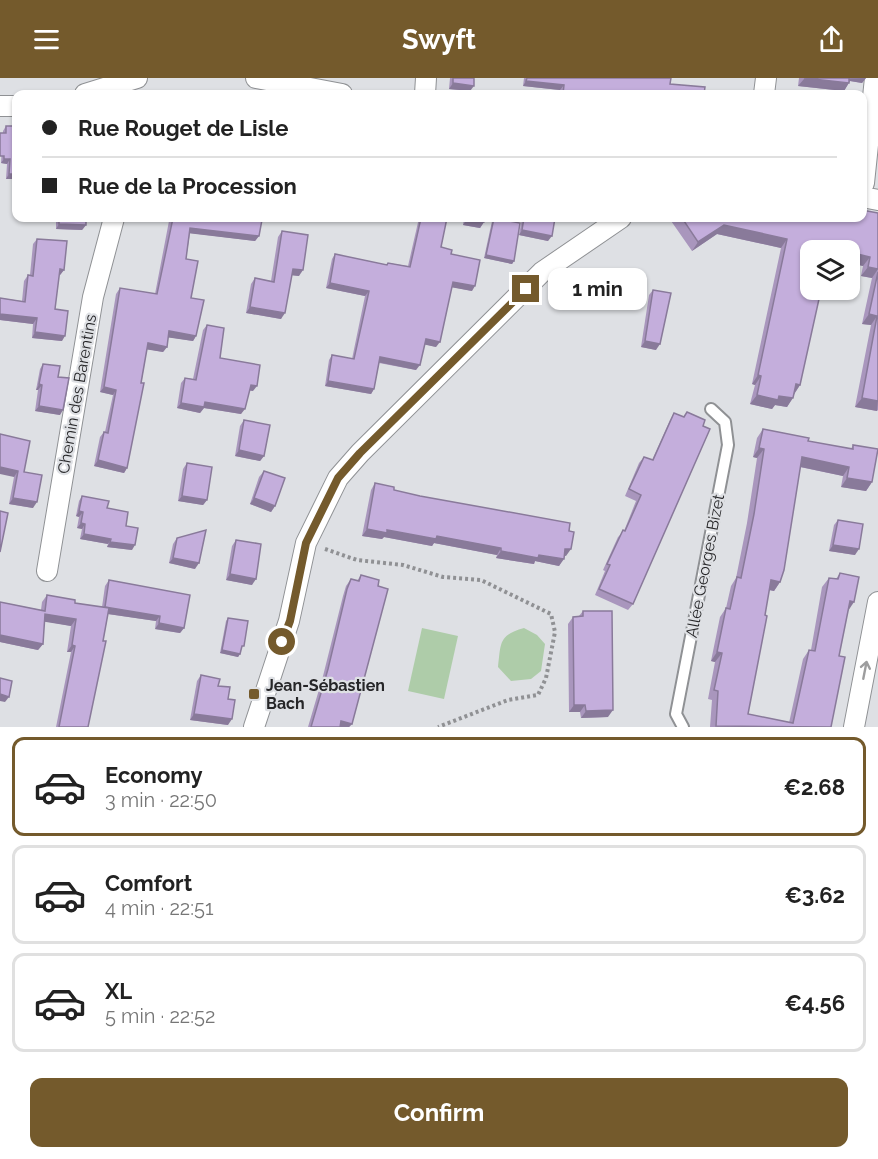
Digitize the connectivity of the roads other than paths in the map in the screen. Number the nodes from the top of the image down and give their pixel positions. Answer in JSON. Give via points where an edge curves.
{"nodes":[{"id":1,"x":137,"y":78,"type":"edge"},
{"id":2,"x":256,"y":78,"type":"edge"},
{"id":3,"x":875,"y":78,"type":"edge"},
{"id":4,"x":98,"y":90,"type":"edge"},
{"id":5,"x":320,"y":90,"type":"edge"},
{"id":6,"x":875,"y":116,"type":"edge"},
{"id":7,"x":867,"y":165,"type":"edge"},
{"id":8,"x":113,"y":222,"type":"edge"},
{"id":9,"x":615,"y":222,"type":"edge"},
{"id":10,"x":711,"y":409,"type":"dead end"},
{"id":11,"x":47,"y":571,"type":"dead end"},
{"id":12,"x":878,"y":602,"type":"edge"},
{"id":13,"x":254,"y":727,"type":"edge"},
{"id":14,"x":683,"y":727,"type":"edge"},
{"id":15,"x":854,"y":727,"type":"edge"}],
"edges":[{"from":1,"to":4,"type":"street"},
{"from":2,"to":5,"type":"street"},
{"from":3,"to":6,"type":"street"},
{"from":6,"to":7,"type":"street"},
{"from":8,"to":11,"type":"street","name":"Chemin des Barentins","via":[[93,297]]},
{"from":9,"to":13,"type":"street","via":[[542,272],[338,478],[306,543],[290,621]]},
{"from":10,"to":14,"type":"lane","name":"Allée Georges Bizet","via":[[725,422],[728,445],[676,714]]},
{"from":15,"to":12,"type":"street","one_way":true}]}
